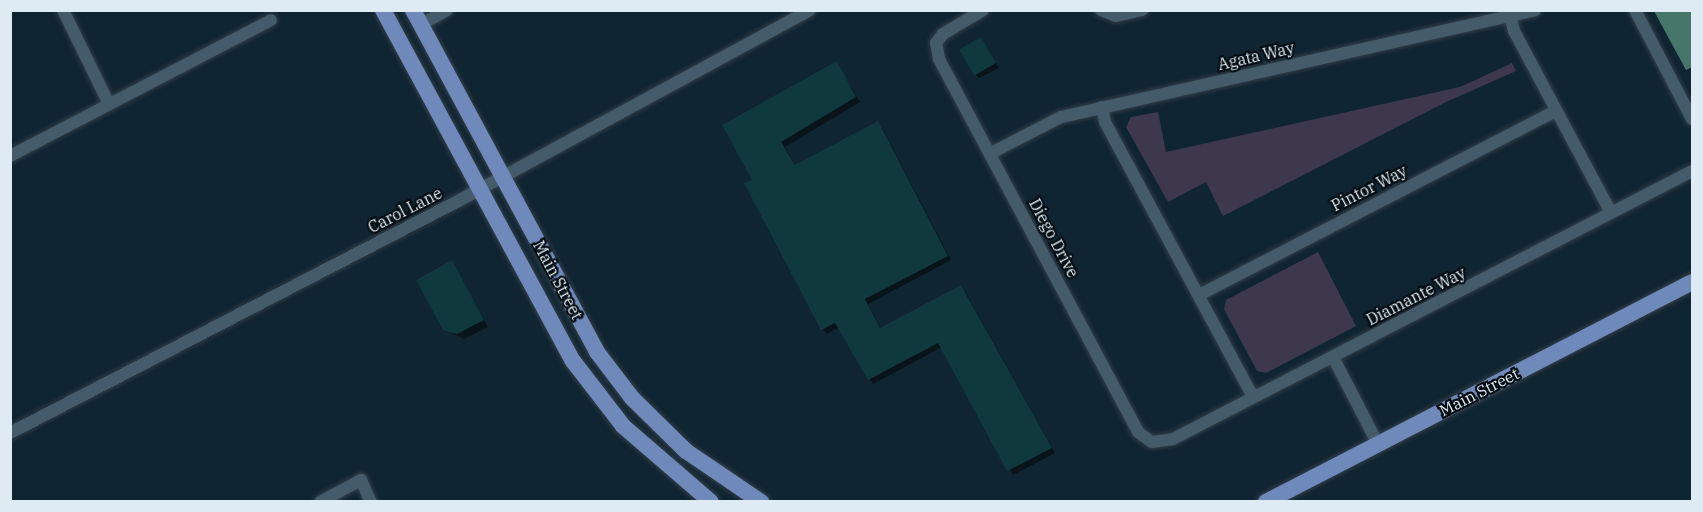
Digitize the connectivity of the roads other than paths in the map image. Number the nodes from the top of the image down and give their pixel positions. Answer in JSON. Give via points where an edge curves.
{"nodes":[{"id":1,"x":63,"y":10,"type":"edge"},
{"id":2,"x":383,"y":10,"type":"edge"},
{"id":3,"x":447,"y":10,"type":"edge"},
{"id":4,"x":810,"y":10,"type":"edge"},
{"id":5,"x":982,"y":10,"type":"edge"},
{"id":6,"x":1101,"y":10,"type":"edge"},
{"id":7,"x":1142,"y":10,"type":"edge"},
{"id":8,"x":1535,"y":10,"type":"edge"},
{"id":9,"x":1635,"y":10,"type":"edge"},
{"id":10,"x":1510,"y":16,"type":"junction"},
{"id":11,"x":417,"y":18,"type":"edge"},
{"id":12,"x":272,"y":20,"type":"dead end"},
{"id":13,"x":109,"y":104,"type":"junction"},
{"id":14,"x":1102,"y":107,"type":"junction"},
{"id":15,"x":1555,"y":111,"type":"junction"},
{"id":16,"x":1692,"y":119,"type":"edge"},
{"id":17,"x":991,"y":153,"type":"junction"},
{"id":18,"x":10,"y":156,"type":"edge"},
{"id":19,"x":1692,"y":171,"type":"edge"},
{"id":20,"x":502,"y":176,"type":"junction"},
{"id":21,"x":478,"y":190,"type":"junction"},
{"id":22,"x":1611,"y":213,"type":"junction"},
{"id":23,"x":1692,"y":282,"type":"edge"},
{"id":24,"x":1199,"y":295,"type":"junction"},
{"id":25,"x":1333,"y":357,"type":"junction"},
{"id":26,"x":1253,"y":397,"type":"junction"},
{"id":27,"x":10,"y":433,"type":"edge"},
{"id":28,"x":1152,"y":442,"type":"joint"},
{"id":29,"x":1378,"y":444,"type":"junction"},
{"id":30,"x":320,"y":501,"type":"edge"},
{"id":31,"x":371,"y":501,"type":"edge"},
{"id":32,"x":711,"y":501,"type":"edge"},
{"id":33,"x":761,"y":501,"type":"edge"},
{"id":34,"x":1266,"y":501,"type":"edge"}],
"edges":[{"from":1,"to":13,"type":"street"},
{"from":2,"to":21,"type":"main road","name":"Main Street"},
{"from":3,"to":11,"type":"street"},
{"from":4,"to":20,"type":"street","name":"Carol Lane"},
{"from":5,"to":17,"type":"street","name":"Diego Drive","via":[[953,26],[936,43],[939,58]]},
{"from":6,"to":7,"type":"street","via":[[1116,16]]},
{"from":8,"to":10,"type":"street","name":"Agata Way"},
{"from":9,"to":16,"type":"street"},
{"from":10,"to":14,"type":"street","name":"Agata Way"},
{"from":10,"to":15,"type":"street"},
{"from":11,"to":20,"type":"main road","name":"Main Street"},
{"from":12,"to":13,"type":"street"},
{"from":13,"to":18,"type":"street"},
{"from":14,"to":17,"type":"street","name":"Agata Way","via":[[1061,117]]},
{"from":14,"to":24,"type":"street","via":[[1105,123]]},
{"from":15,"to":22,"type":"street"},
{"from":15,"to":24,"type":"street","name":"Pintor Way"},
{"from":17,"to":28,"type":"street","name":"Diego Drive","via":[[1138,432]]},
{"from":19,"to":22,"type":"street","name":"Diamante Way"},
{"from":20,"to":21,"type":"street","name":"Carol Lane"},
{"from":20,"to":33,"type":"main road","name":"Main Street","via":[[597,352],[632,398],[686,451]]},
{"from":21,"to":27,"type":"street","name":"Carol Lane"},
{"from":21,"to":32,"type":"main road","name":"Main Street","via":[[591,388],[623,426]]},
{"from":22,"to":25,"type":"street","name":"Diamante Way"},
{"from":23,"to":29,"type":"main road","name":"Main Street"},
{"from":24,"to":26,"type":"street"},
{"from":25,"to":26,"type":"street","name":"Diamante Way"},
{"from":25,"to":29,"type":"street"},
{"from":26,"to":28,"type":"street","name":"Diamante Way","via":[[1173,439]]},
{"from":29,"to":34,"type":"main road","name":"Main Street"},
{"from":30,"to":31,"type":"street","via":[[361,480]]}]}
